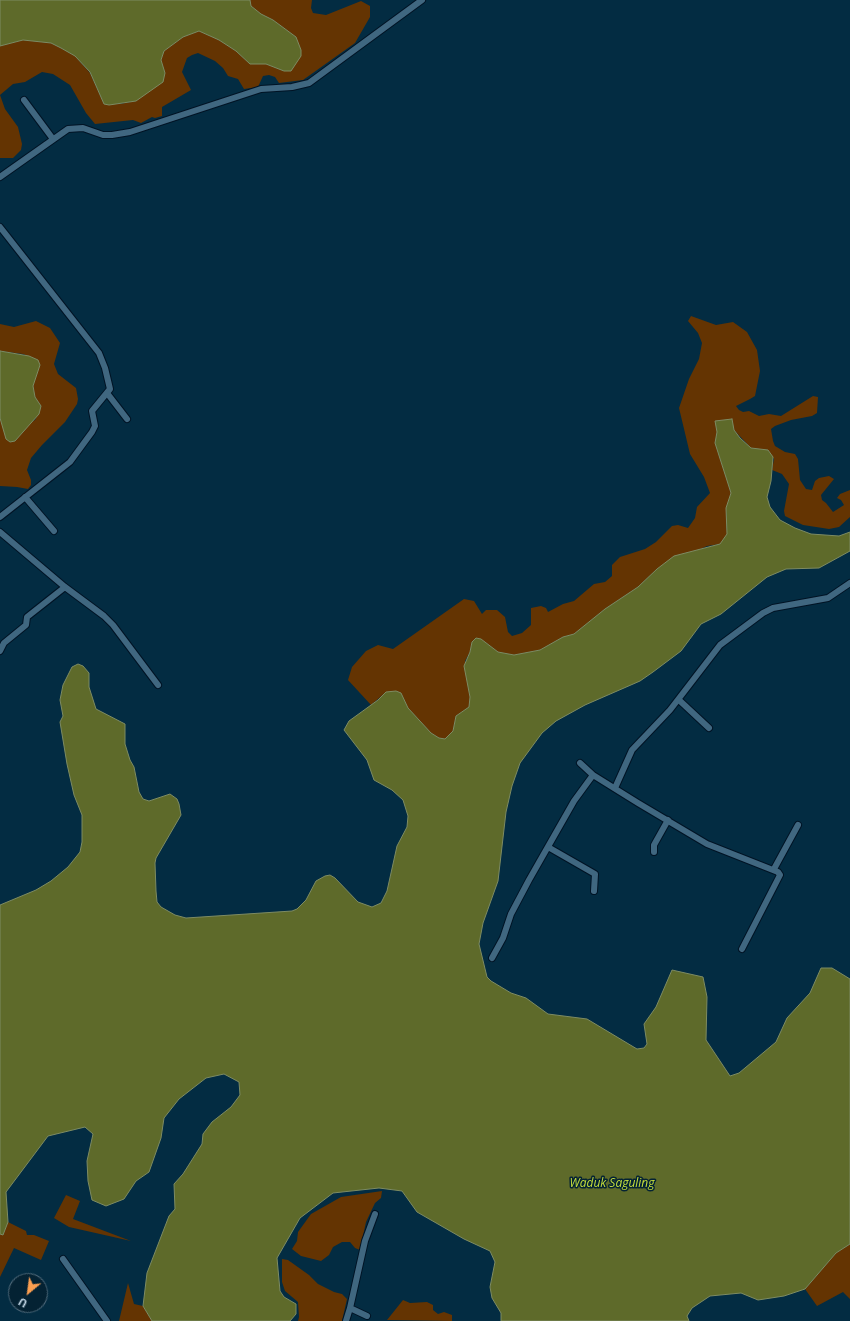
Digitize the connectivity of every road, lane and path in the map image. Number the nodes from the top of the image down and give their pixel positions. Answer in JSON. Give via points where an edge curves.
{"nodes":[{"id":1,"x":422,"y":0,"type":"edge"},
{"id":2,"x":24,"y":100,"type":"dead end"},
{"id":3,"x":52,"y":139,"type":"junction"},
{"id":4,"x":0,"y":177,"type":"edge"},
{"id":5,"x":0,"y":227,"type":"edge"},
{"id":6,"x":108,"y":393,"type":"junction"},
{"id":7,"x":127,"y":419,"type":"dead end"},
{"id":8,"x":25,"y":498,"type":"junction"},
{"id":9,"x":0,"y":517,"type":"edge"},
{"id":10,"x":54,"y":531,"type":"dead end"},
{"id":11,"x":0,"y":532,"type":"edge"},
{"id":12,"x":850,"y":583,"type":"edge"},
{"id":13,"x":65,"y":587,"type":"junction"},
{"id":14,"x":0,"y":651,"type":"edge"},
{"id":15,"x":158,"y":685,"type":"dead end"},
{"id":16,"x":679,"y":700,"type":"junction"},
{"id":17,"x":709,"y":728,"type":"dead end"},
{"id":18,"x":580,"y":764,"type":"dead end"},
{"id":19,"x":593,"y":775,"type":"junction"},
{"id":20,"x":615,"y":788,"type":"junction"},
{"id":21,"x":668,"y":820,"type":"junction"},
{"id":22,"x":798,"y":825,"type":"dead end"},
{"id":23,"x":548,"y":847,"type":"junction"},
{"id":24,"x":654,"y":852,"type":"dead end"},
{"id":25,"x":774,"y":869,"type":"junction"},
{"id":26,"x":594,"y":891,"type":"dead end"},
{"id":27,"x":742,"y":949,"type":"dead end"},
{"id":28,"x":492,"y":958,"type":"dead end"},
{"id":29,"x":375,"y":1214,"type":"dead end"},
{"id":30,"x":64,"y":1259,"type":"dead end"},
{"id":31,"x":350,"y":1308,"type":"junction"},
{"id":32,"x":367,"y":1316,"type":"dead end"},
{"id":33,"x":107,"y":1321,"type":"edge"},
{"id":34,"x":346,"y":1321,"type":"edge"}],
"edges":[{"from":1,"to":3,"type":"street","via":[[322,74],[301,86],[261,89],[130,132],[103,135],[78,127],[68,129]]},
{"from":2,"to":3,"type":"street"},
{"from":3,"to":4,"type":"street"},
{"from":5,"to":6,"type":"street","via":[[99,353],[110,384]]},
{"from":6,"to":7,"type":"street"},
{"from":6,"to":8,"type":"street","via":[[92,411],[95,426],[70,462]]},
{"from":8,"to":9,"type":"street"},
{"from":8,"to":10,"type":"street"},
{"from":11,"to":13,"type":"street"},
{"from":12,"to":16,"type":"street","via":[[828,598],[783,605],[763,613],[720,645]]},
{"from":13,"to":14,"type":"street","via":[[27,617],[26,625],[4,643]]},
{"from":13,"to":15,"type":"street","via":[[113,625]]},
{"from":16,"to":17,"type":"street"},
{"from":16,"to":20,"type":"street","via":[[632,750]]},
{"from":18,"to":19,"type":"street"},
{"from":19,"to":20,"type":"street"},
{"from":19,"to":23,"type":"street"},
{"from":20,"to":21,"type":"street"},
{"from":21,"to":24,"type":"street","via":[[654,845]]},
{"from":21,"to":25,"type":"street","via":[[715,847]]},
{"from":22,"to":25,"type":"street"},
{"from":23,"to":26,"type":"street","via":[[595,874]]},
{"from":23,"to":28,"type":"street","via":[[511,914],[503,938]]},
{"from":25,"to":27,"type":"street","via":[[780,875]]},
{"from":29,"to":31,"type":"street","via":[[365,1241]]},
{"from":30,"to":33,"type":"street"},
{"from":31,"to":32,"type":"street"},
{"from":31,"to":34,"type":"street"}]}
